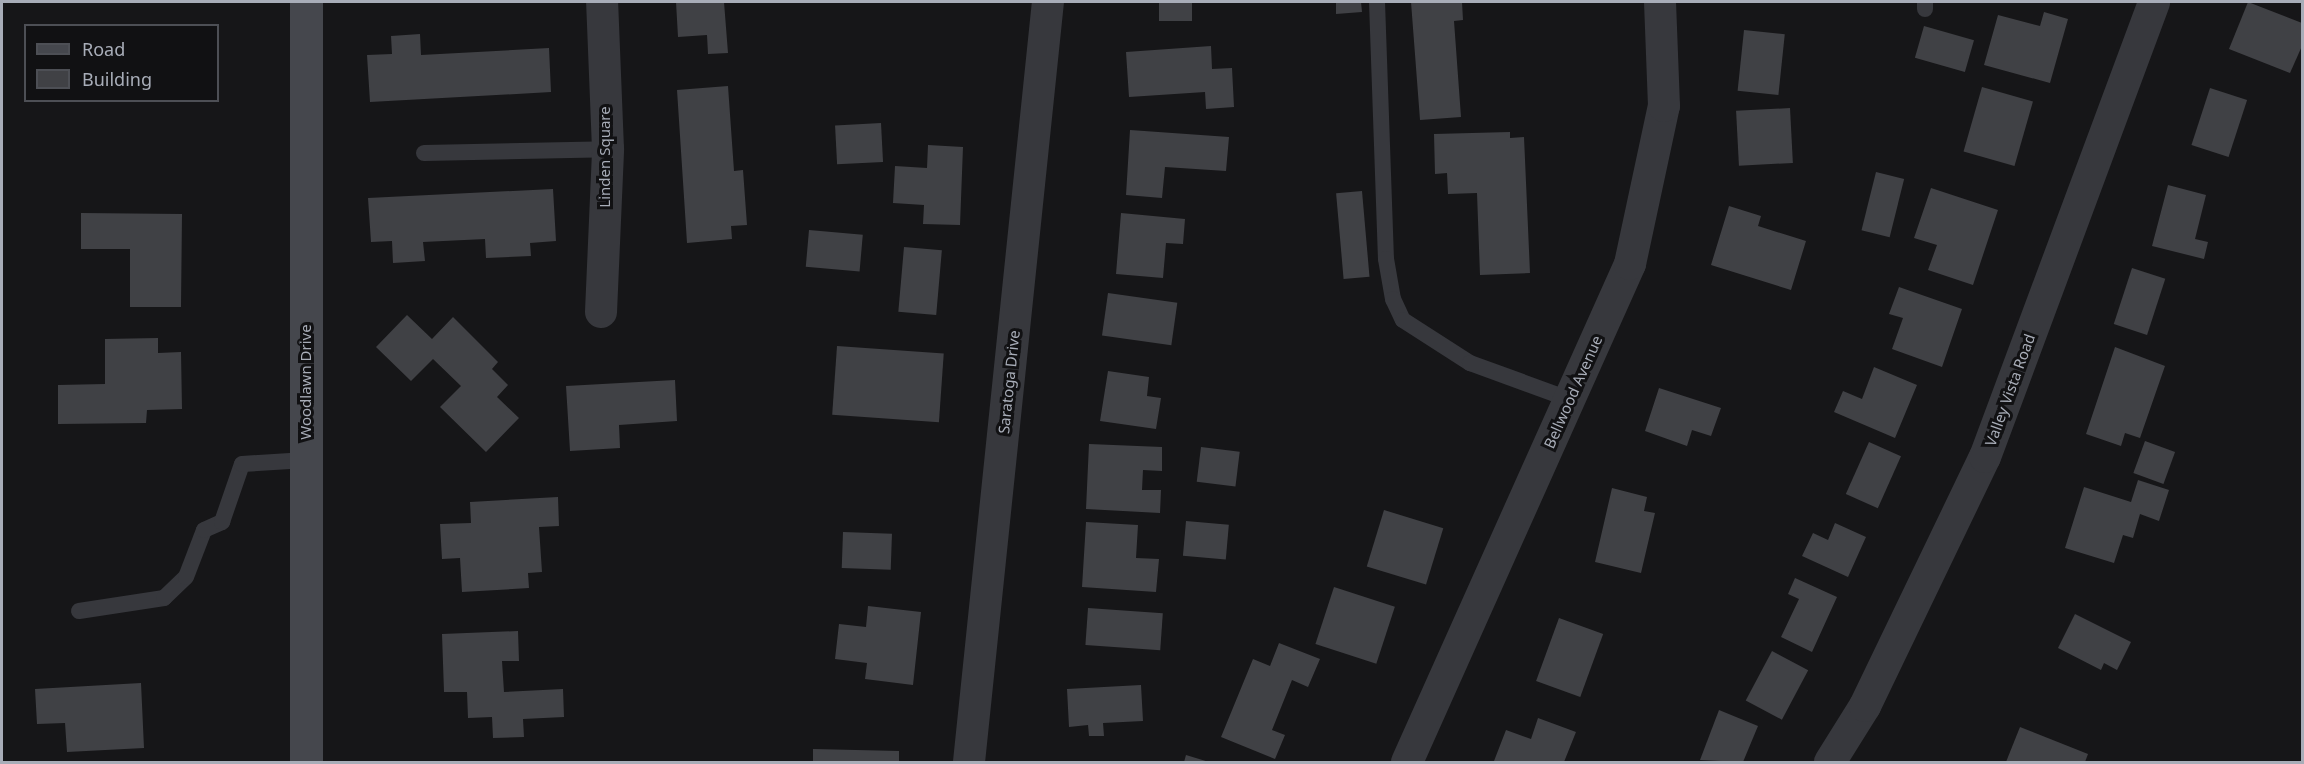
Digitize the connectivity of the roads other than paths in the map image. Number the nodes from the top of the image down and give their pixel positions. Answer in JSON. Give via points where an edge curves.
{"nodes":[{"id":1,"x":306,"y":2,"type":"edge"},
{"id":2,"x":602,"y":2,"type":"edge"},
{"id":3,"x":1048,"y":2,"type":"edge"},
{"id":4,"x":1377,"y":2,"type":"edge"},
{"id":5,"x":1660,"y":2,"type":"edge"},
{"id":6,"x":2154,"y":2,"type":"edge"},
{"id":7,"x":608,"y":149,"type":"junction"},
{"id":8,"x":424,"y":153,"type":"dead end"},
{"id":9,"x":601,"y":312,"type":"dead end"},
{"id":10,"x":1569,"y":399,"type":"junction"},
{"id":11,"x":306,"y":460,"type":"junction"},
{"id":12,"x":79,"y":611,"type":"dead end"},
{"id":13,"x":306,"y":762,"type":"edge"},
{"id":14,"x":969,"y":762,"type":"edge"},
{"id":15,"x":1407,"y":762,"type":"edge"},
{"id":16,"x":1830,"y":762,"type":"edge"}],
"edges":[{"from":1,"to":11,"type":"main road","name":"Woodlawn Drive"},
{"from":2,"to":7,"type":"street","name":"Linden Square"},
{"from":3,"to":14,"type":"street","name":"Saratoga Drive"},
{"from":4,"to":10,"type":"lane","via":[[1386,259],[1393,299],[1403,320],[1470,363]]},
{"from":5,"to":10,"type":"street","name":"Bellwood Avenue","via":[[1664,106],[1630,264]]},
{"from":6,"to":16,"type":"street","name":"Valley Vista Road","via":[[1985,457],[1865,706]]},
{"from":7,"to":8,"type":"lane"},
{"from":7,"to":9,"type":"street","name":"Linden Square"},
{"from":10,"to":15,"type":"street","name":"Bellwood Avenue"},
{"from":11,"to":12,"type":"lane","via":[[242,464],[222,522],[204,530],[186,577],[164,598]]},
{"from":11,"to":13,"type":"main road","name":"Woodlawn Drive"}]}
